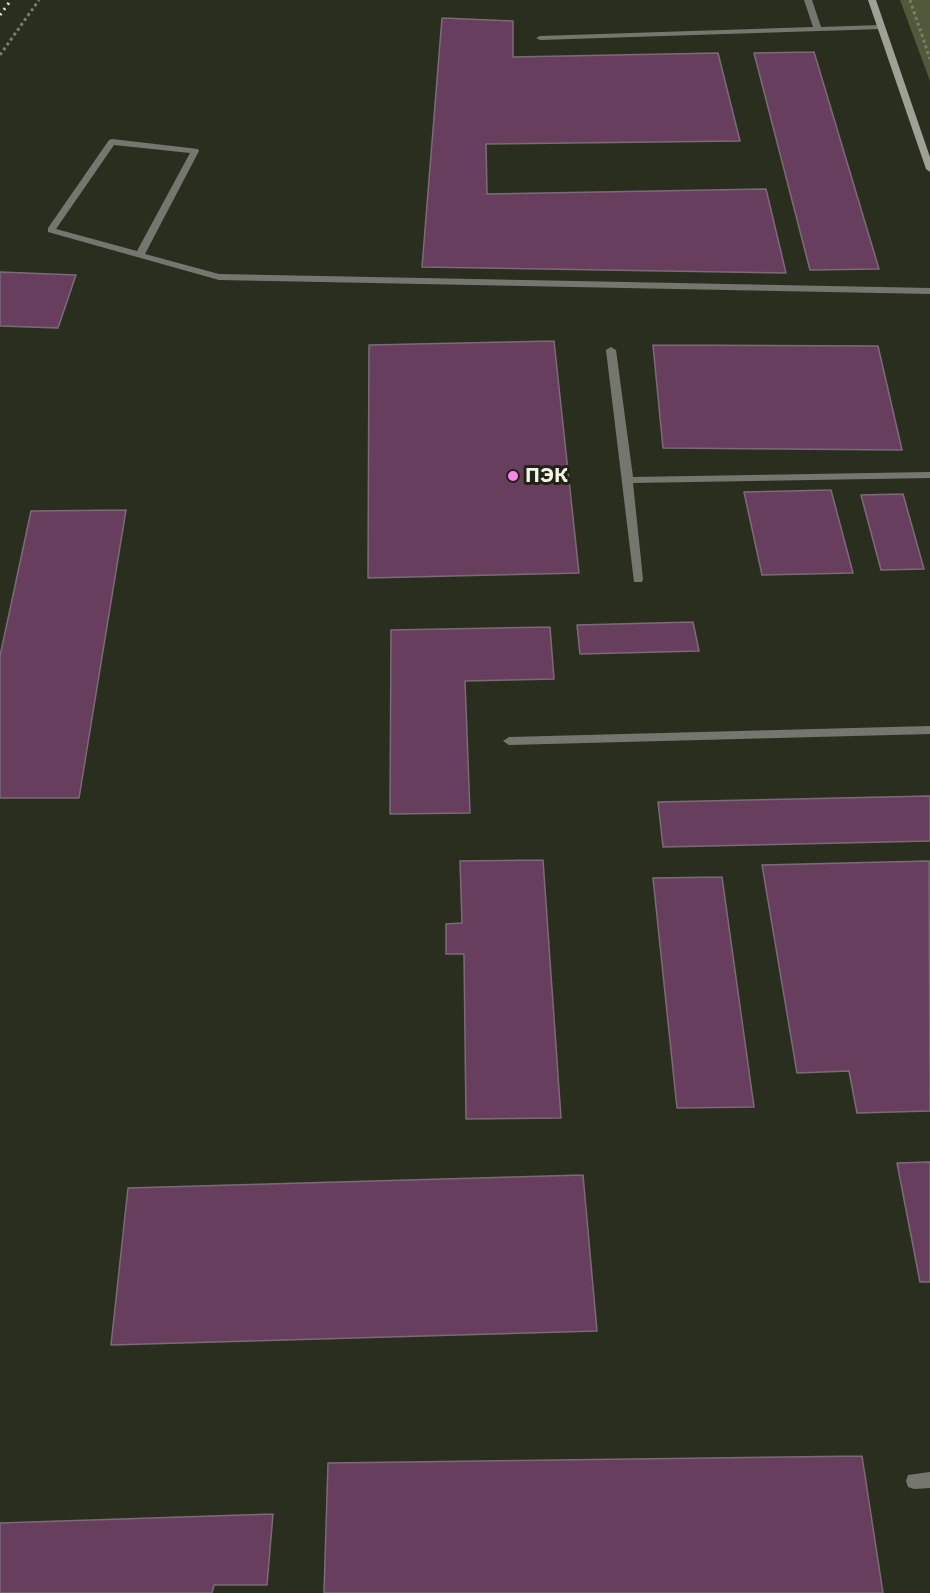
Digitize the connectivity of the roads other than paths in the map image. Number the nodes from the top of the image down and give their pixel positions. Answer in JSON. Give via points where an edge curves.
{"nodes":[{"id":1,"x":808,"y":0,"type":"edge"},
{"id":2,"x":872,"y":0,"type":"edge"},
{"id":3,"x":817,"y":27,"type":"junction"},
{"id":4,"x":881,"y":27,"type":"junction"},
{"id":5,"x":540,"y":38,"type":"dead end"},
{"id":6,"x":930,"y":169,"type":"edge"},
{"id":7,"x":140,"y":255,"type":"junction"},
{"id":8,"x":930,"y":291,"type":"edge"},
{"id":9,"x":611,"y":350,"type":"dead end"},
{"id":10,"x":930,"y":475,"type":"edge"},
{"id":11,"x":628,"y":480,"type":"junction"},
{"id":12,"x":638,"y":579,"type":"dead end"},
{"id":13,"x":930,"y":730,"type":"edge"},
{"id":14,"x":509,"y":741,"type":"dead end"},
{"id":15,"x":914,"y":1480,"type":"dead end"},
{"id":16,"x":930,"y":1480,"type":"edge"}],
"edges":[{"from":1,"to":3,"type":"lane"},
{"from":2,"to":4,"type":"main road"},
{"from":3,"to":4,"type":"lane"},
{"from":3,"to":5,"type":"lane"},
{"from":4,"to":6,"type":"main road"},
{"from":7,"to":7,"type":"lane","via":[[51,230],[112,142],[195,151]]},
{"from":7,"to":8,"type":"lane","via":[[219,277]]},
{"from":9,"to":11,"type":"lane"},
{"from":10,"to":11,"type":"lane"},
{"from":11,"to":12,"type":"lane"},
{"from":13,"to":14,"type":"lane"},
{"from":15,"to":16,"type":"lane"}]}
